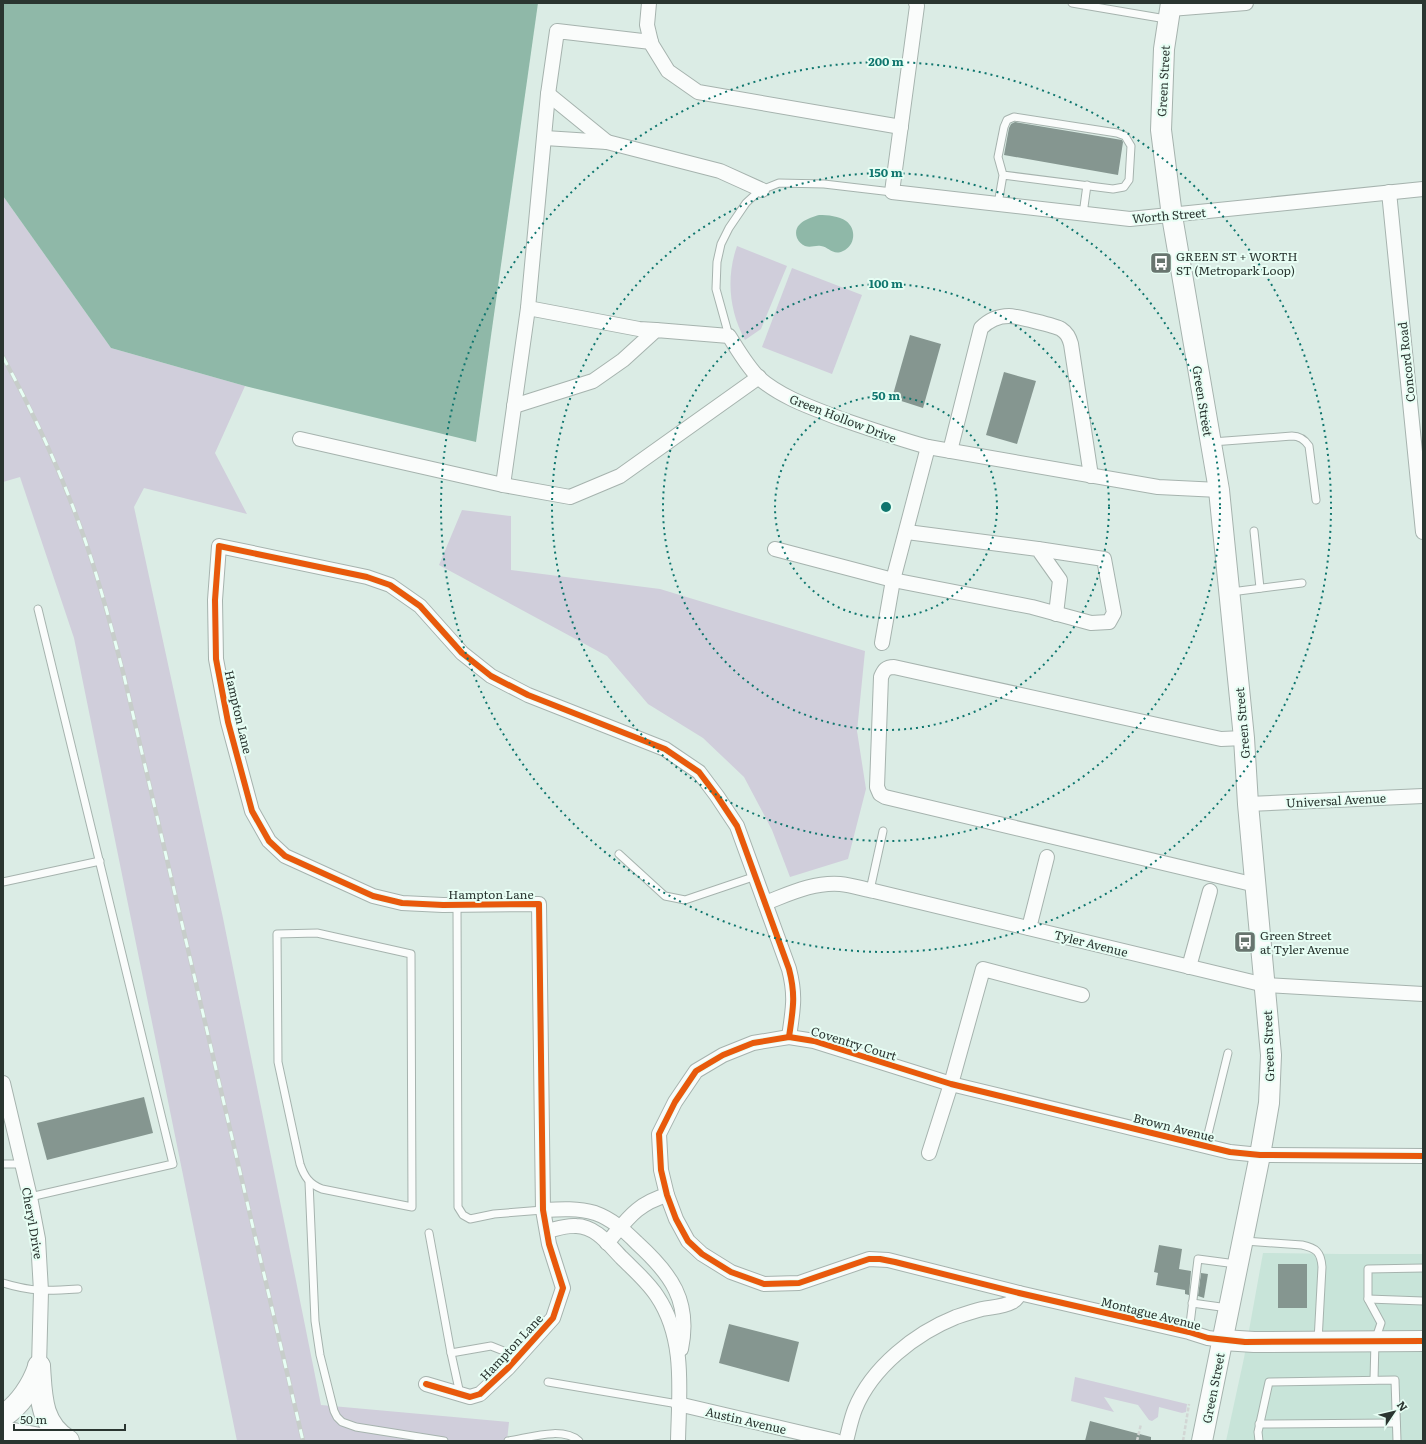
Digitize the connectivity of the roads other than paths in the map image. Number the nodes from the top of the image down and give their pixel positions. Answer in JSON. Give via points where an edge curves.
{"nodes":[{"id":1,"x":649,"y":3,"type":"edge"},
{"id":2,"x":916,"y":3,"type":"edge"},
{"id":3,"x":1072,"y":3,"type":"edge"},
{"id":4,"x":1246,"y":3,"type":"edge"},
{"id":5,"x":1170,"y":10,"type":"edge"},
{"id":6,"x":651,"y":42,"type":"junction"},
{"id":7,"x":548,"y":94,"type":"junction"},
{"id":8,"x":901,"y":127,"type":"junction"},
{"id":9,"x":545,"y":138,"type":"junction"},
{"id":10,"x":607,"y":142,"type":"junction"},
{"id":11,"x":1003,"y":175,"type":"junction"},
{"id":12,"x":1087,"y":185,"type":"junction"},
{"id":13,"x":1423,"y":189,"type":"edge"},
{"id":14,"x":762,"y":190,"type":"junction"},
{"id":15,"x":892,"y":192,"type":"junction"},
{"id":16,"x":1389,"y":192,"type":"junction"},
{"id":17,"x":998,"y":204,"type":"junction"},
{"id":18,"x":1083,"y":214,"type":"junction"},
{"id":19,"x":1172,"y":216,"type":"junction"},
{"id":20,"x":528,"y":308,"type":"junction"},
{"id":21,"x":656,"y":330,"type":"junction"},
{"id":22,"x":729,"y":336,"type":"junction"},
{"id":23,"x":759,"y":377,"type":"junction"},
{"id":24,"x":514,"y":406,"type":"junction"},
{"id":25,"x":300,"y":438,"type":"dead end"},
{"id":26,"x":1210,"y":442,"type":"junction"},
{"id":27,"x":928,"y":447,"type":"junction"},
{"id":28,"x":950,"y":451,"type":"junction"},
{"id":29,"x":1091,"y":476,"type":"junction"},
{"id":30,"x":503,"y":485,"type":"junction"},
{"id":31,"x":1219,"y":490,"type":"junction"},
{"id":32,"x":1316,"y":500,"type":"dead end"},
{"id":33,"x":1254,"y":531,"type":"dead end"},
{"id":34,"x":907,"y":532,"type":"junction"},
{"id":35,"x":1423,"y":532,"type":"edge"},
{"id":36,"x":775,"y":549,"type":"dead end"},
{"id":37,"x":1038,"y":549,"type":"junction"},
{"id":38,"x":893,"y":580,"type":"junction"},
{"id":39,"x":1302,"y":583,"type":"dead end"},
{"id":40,"x":1260,"y":588,"type":"junction"},
{"id":41,"x":1229,"y":592,"type":"junction"},
{"id":42,"x":38,"y":609,"type":"dead end"},
{"id":43,"x":1056,"y":614,"type":"junction"},
{"id":44,"x":882,"y":643,"type":"dead end"},
{"id":45,"x":1244,"y":738,"type":"junction"},
{"id":46,"x":1423,"y":796,"type":"edge"},
{"id":47,"x":1248,"y":804,"type":"junction"},
{"id":48,"x":883,"y":831,"type":"dead end"},
{"id":49,"x":619,"y":854,"type":"dead end"},
{"id":50,"x":1047,"y":857,"type":"dead end"},
{"id":51,"x":100,"y":861,"type":"junction"},
{"id":52,"x":756,"y":876,"type":"junction"},
{"id":53,"x":3,"y":882,"type":"edge"},
{"id":54,"x":1256,"y":886,"type":"junction"},
{"id":55,"x":870,"y":890,"type":"junction"},
{"id":56,"x":1210,"y":891,"type":"dead end"},
{"id":57,"x":765,"y":904,"type":"junction"},
{"id":58,"x":457,"y":905,"type":"junction"},
{"id":59,"x":1029,"y":928,"type":"junction"},
{"id":60,"x":1189,"y":967,"type":"junction"},
{"id":61,"x":1265,"y":985,"type":"junction"},
{"id":62,"x":1423,"y":994,"type":"edge"},
{"id":63,"x":1082,"y":996,"type":"dead end"},
{"id":64,"x":789,"y":1037,"type":"junction"},
{"id":65,"x":1228,"y":1053,"type":"dead end"},
{"id":66,"x":925,"y":1076,"type":"joint"},
{"id":67,"x":3,"y":1083,"type":"edge"},
{"id":68,"x":951,"y":1084,"type":"junction"},
{"id":69,"x":1205,"y":1146,"type":"junction"},
{"id":70,"x":929,"y":1153,"type":"dead end"},
{"id":71,"x":1260,"y":1155,"type":"junction"},
{"id":72,"x":1423,"y":1156,"type":"edge"},
{"id":73,"x":22,"y":1163,"type":"junction"},
{"id":74,"x":3,"y":1164,"type":"edge"},
{"id":75,"x":309,"y":1182,"type":"junction"},
{"id":76,"x":667,"y":1195,"type":"junction"},
{"id":77,"x":30,"y":1197,"type":"junction"},
{"id":78,"x":543,"y":1210,"type":"junction"},
{"id":79,"x":621,"y":1228,"type":"junction"},
{"id":80,"x":546,"y":1231,"type":"junction"},
{"id":81,"x":429,"y":1233,"type":"dead end"},
{"id":82,"x":1243,"y":1240,"type":"junction"},
{"id":83,"x":607,"y":1243,"type":"junction"},
{"id":84,"x":880,"y":1259,"type":"joint"},
{"id":85,"x":1238,"y":1264,"type":"junction"},
{"id":86,"x":1423,"y":1268,"type":"edge"},
{"id":87,"x":666,"y":1273,"type":"junction"},
{"id":88,"x":3,"y":1283,"type":"edge"},
{"id":89,"x":649,"y":1286,"type":"junction"},
{"id":90,"x":78,"y":1289,"type":"dead end"},
{"id":91,"x":41,"y":1291,"type":"junction"},
{"id":92,"x":1019,"y":1293,"type":"junction"},
{"id":93,"x":1368,"y":1299,"type":"junction"},
{"id":94,"x":1423,"y":1301,"type":"edge"},
{"id":95,"x":1192,"y":1303,"type":"junction"},
{"id":96,"x":1229,"y":1308,"type":"junction"},
{"id":97,"x":1189,"y":1332,"type":"junction"},
{"id":98,"x":1223,"y":1340,"type":"junction"},
{"id":99,"x":1375,"y":1341,"type":"junction"},
{"id":100,"x":1423,"y":1341,"type":"edge"},
{"id":101,"x":1318,"y":1342,"type":"junction"},
{"id":102,"x":451,"y":1353,"type":"junction"},
{"id":103,"x":518,"y":1357,"type":"junction"},
{"id":104,"x":679,"y":1358,"type":"junction"},
{"id":105,"x":39,"y":1366,"type":"junction"},
{"id":106,"x":1374,"y":1380,"type":"junction"},
{"id":107,"x":548,"y":1382,"type":"dead end"},
{"id":108,"x":426,"y":1384,"type":"dead end"},
{"id":109,"x":460,"y":1394,"type":"junction"},
{"id":110,"x":678,"y":1404,"type":"junction"},
{"id":111,"x":3,"y":1416,"type":"edge"},
{"id":112,"x":1396,"y":1423,"type":"junction"},
{"id":113,"x":1259,"y":1424,"type":"junction"},
{"id":114,"x":3,"y":1432,"type":"edge"},
{"id":115,"x":50,"y":1441,"type":"edge"},
{"id":116,"x":68,"y":1441,"type":"edge"},
{"id":117,"x":444,"y":1441,"type":"edge"},
{"id":118,"x":508,"y":1441,"type":"edge"},
{"id":119,"x":579,"y":1441,"type":"edge"},
{"id":120,"x":678,"y":1441,"type":"edge"},
{"id":121,"x":836,"y":1441,"type":"edge"},
{"id":122,"x":846,"y":1441,"type":"edge"},
{"id":123,"x":1202,"y":1441,"type":"edge"},
{"id":124,"x":1260,"y":1441,"type":"edge"},
{"id":125,"x":1397,"y":1441,"type":"edge"}],
"edges":[{"from":1,"to":6,"type":"street","via":[[647,25]]},
{"from":2,"to":8,"type":"street"},
{"from":3,"to":5,"type":"lane"},
{"from":4,"to":5,"type":"street"},
{"from":5,"to":19,"type":"street","name":"Green Street","via":[[1164,49],[1160,130]]},
{"from":6,"to":7,"type":"street","via":[[557,31]]},
{"from":6,"to":8,"type":"street","via":[[668,72],[698,92]]},
{"from":7,"to":9,"type":"street"},
{"from":7,"to":10,"type":"street"},
{"from":8,"to":15,"type":"street"},
{"from":9,"to":10,"type":"street"},
{"from":9,"to":20,"type":"street"},
{"from":10,"to":14,"type":"street","via":[[720,171]]},
{"from":11,"to":12,"type":"lane"},
{"from":11,"to":12,"type":"lane","via":[[998,157],[1004,127],[1007,120],[1014,117],[1125,136],[1130,146],[1129,180],[1124,187],[1113,189]]},
{"from":11,"to":17,"type":"lane"},
{"from":12,"to":18,"type":"lane"},
{"from":13,"to":16,"type":"street","name":"Worth Street"},
{"from":14,"to":15,"type":"lane","via":[[779,183],[824,184]]},
{"from":14,"to":22,"type":"lane","via":[[746,203],[721,244],[716,289]]},
{"from":15,"to":17,"type":"street","name":"Worth Street"},
{"from":16,"to":19,"type":"street","name":"Worth Street"},
{"from":16,"to":35,"type":"street","name":"Concord Road"},
{"from":17,"to":18,"type":"street","name":"Worth Street"},
{"from":18,"to":19,"type":"street","name":"Worth Street","via":[[1130,219]]},
{"from":19,"to":26,"type":"street","name":"Green Street"},
{"from":20,"to":21,"type":"street"},
{"from":20,"to":24,"type":"street"},
{"from":21,"to":22,"type":"street"},
{"from":21,"to":24,"type":"street","via":[[623,360],[593,381]]},
{"from":22,"to":23,"type":"street","name":"Green Hollow Drive"},
{"from":23,"to":27,"type":"street","name":"Green Hollow Drive","via":[[782,395],[894,438]]},
{"from":23,"to":30,"type":"street","via":[[620,476],[570,496]]},
{"from":24,"to":30,"type":"street"},
{"from":25,"to":30,"type":"street"},
{"from":26,"to":31,"type":"street","name":"Green Street"},
{"from":26,"to":32,"type":"lane","via":[[1292,436],[1301,439],[1309,446]]},
{"from":27,"to":28,"type":"street","name":"Green Hollow Drive"},
{"from":27,"to":34,"type":"street"},
{"from":28,"to":29,"type":"street","name":"Green Hollow Drive"},
{"from":28,"to":29,"type":"street","via":[[981,328],[997,317],[1009,316],[1059,328],[1068,335]]},
{"from":29,"to":31,"type":"street","name":"Green Hollow Drive","via":[[1158,487]]},
{"from":31,"to":41,"type":"street","name":"Green Street"},
{"from":33,"to":40,"type":"lane"},
{"from":34,"to":37,"type":"street"},
{"from":34,"to":38,"type":"street"},
{"from":36,"to":38,"type":"street"},
{"from":37,"to":43,"type":"street","via":[[1060,580]]},
{"from":37,"to":43,"type":"street","via":[[1104,559],[1114,613],[1109,622],[1091,623]]},
{"from":38,"to":43,"type":"street"},
{"from":38,"to":44,"type":"street"},
{"from":39,"to":40,"type":"lane"},
{"from":40,"to":41,"type":"lane"},
{"from":41,"to":45,"type":"street","name":"Green Street"},
{"from":42,"to":51,"type":"lane"},
{"from":45,"to":47,"type":"street","name":"Green Street"},
{"from":45,"to":54,"type":"street","via":[[1221,739],[894,666],[884,670],[881,677],[877,787],[880,794],[885,797]]},
{"from":46,"to":47,"type":"street","name":"Universal Avenue"},
{"from":47,"to":54,"type":"street","name":"Green Street"},
{"from":48,"to":55,"type":"lane"},
{"from":49,"to":52,"type":"lane","via":[[665,896],[685,900]]},
{"from":50,"to":59,"type":"street"},
{"from":51,"to":53,"type":"lane"},
{"from":51,"to":77,"type":"lane","via":[[173,1164]]},
{"from":52,"to":57,"type":"street","name":"Hampton Lane"},
{"from":52,"to":58,"type":"street","name":"Hampton Lane","via":[[737,826],[718,796],[699,772],[665,750],[528,695],[491,676],[462,653],[420,606],[390,585],[367,577],[219,546],[215,600],[216,659],[228,722],[252,811],[269,840],[285,856],[373,896],[402,903]]},
{"from":54,"to":61,"type":"street","name":"Green Street"},
{"from":55,"to":57,"type":"street","name":"Tyler Avenue","via":[[841,884],[822,884]]},
{"from":55,"to":59,"type":"street","name":"Tyler Avenue"},
{"from":56,"to":60,"type":"street"},
{"from":57,"to":64,"type":"street","name":"Hampton Lane","via":[[789,968],[793,986],[794,1004]]},
{"from":58,"to":78,"type":"street","name":"Hampton Lane","via":[[539,904]]},
{"from":58,"to":78,"type":"lane","via":[[458,1207],[463,1215],[470,1219],[494,1214]]},
{"from":59,"to":60,"type":"street","name":"Tyler Avenue"},
{"from":60,"to":61,"type":"street","name":"Tyler Avenue"},
{"from":61,"to":62,"type":"street","name":"Tyler Avenue"},
{"from":61,"to":71,"type":"street","name":"Green Street","via":[[1271,1055],[1269,1104]]},
{"from":63,"to":68,"type":"street","via":[[982,969]]},
{"from":64,"to":66,"type":"street","name":"Coventry Court","via":[[814,1041]]},
{"from":64,"to":76,"type":"street","name":"Coventry Court","via":[[752,1043],[723,1055],[696,1071],[675,1102],[659,1134],[661,1170]]},
{"from":65,"to":69,"type":"lane"},
{"from":66,"to":68,"type":"street","name":"Brown Avenue"},
{"from":67,"to":73,"type":"street","name":"Cheryl Drive"},
{"from":68,"to":69,"type":"street","name":"Brown Avenue"},
{"from":68,"to":70,"type":"street"},
{"from":69,"to":71,"type":"street","name":"Brown Avenue"},
{"from":71,"to":72,"type":"street","name":"Brown Avenue"},
{"from":71,"to":82,"type":"street","name":"Green Street"},
{"from":73,"to":74,"type":"lane"},
{"from":73,"to":77,"type":"street","name":"Cheryl Drive"},
{"from":75,"to":75,"type":"lane","via":[[322,1189],[412,1207],[412,954],[317,933],[277,934],[278,1062],[300,1164]]},
{"from":75,"to":117,"type":"lane","via":[[316,1333],[337,1418],[356,1427]]},
{"from":76,"to":79,"type":"street","via":[[639,1208]]},
{"from":76,"to":84,"type":"street","name":"Coventry Court","via":[[688,1241],[731,1272],[764,1284],[799,1283],[852,1264]]},
{"from":77,"to":91,"type":"street","name":"Cheryl Drive","via":[[38,1239]]},
{"from":78,"to":79,"type":"street","via":[[586,1211],[606,1218]]},
{"from":78,"to":80,"type":"street","name":"Hampton Lane"},
{"from":79,"to":83,"type":"street"},
{"from":79,"to":87,"type":"street","via":[[656,1260]]},
{"from":80,"to":83,"type":"street","via":[[584,1226]]},
{"from":80,"to":103,"type":"street","name":"Hampton Lane","via":[[563,1288],[553,1318]]},
{"from":81,"to":102,"type":"lane"},
{"from":82,"to":85,"type":"street","name":"Green Street"},
{"from":82,"to":101,"type":"lane","via":[[1302,1245],[1317,1252],[1322,1267]]},
{"from":83,"to":89,"type":"street"},
{"from":84,"to":92,"type":"street","name":"Montague Avenue"},
{"from":85,"to":95,"type":"lane","via":[[1198,1259]]},
{"from":85,"to":96,"type":"street","name":"Green Street"},
{"from":86,"to":93,"type":"lane","via":[[1368,1269]]},
{"from":87,"to":89,"type":"street"},
{"from":87,"to":104,"type":"street","via":[[683,1314],[683,1338]]},
{"from":88,"to":91,"type":"lane"},
{"from":89,"to":104,"type":"street","via":[[670,1320]]},
{"from":90,"to":91,"type":"lane"},
{"from":91,"to":105,"type":"street","name":"Cheryl Drive"},
{"from":92,"to":97,"type":"street","name":"Montague Avenue"},
{"from":92,"to":122,"type":"street","via":[[1009,1304],[969,1313],[943,1323],[919,1336],[898,1352],[860,1398]]},
{"from":93,"to":94,"type":"lane"},
{"from":93,"to":99,"type":"lane","via":[[1381,1323]]},
{"from":95,"to":96,"type":"lane"},
{"from":95,"to":97,"type":"lane"},
{"from":96,"to":98,"type":"street","name":"Green Street"},
{"from":97,"to":98,"type":"street","name":"Montague Avenue"},
{"from":98,"to":101,"type":"street","name":"Montague Avenue"},
{"from":98,"to":123,"type":"street","name":"Green Street"},
{"from":99,"to":100,"type":"street","name":"Montague Avenue"},
{"from":99,"to":101,"type":"street","name":"Montague Avenue"},
{"from":99,"to":106,"type":"lane"},
{"from":102,"to":103,"type":"lane","via":[[491,1346]]},
{"from":102,"to":109,"type":"lane"},
{"from":103,"to":109,"type":"street","name":"Hampton Lane","via":[[480,1394],[470,1398]]},
{"from":104,"to":110,"type":"street"},
{"from":105,"to":111,"type":"highway","via":[[25,1393]]},
{"from":105,"to":116,"type":"highway","via":[[41,1400],[45,1415],[53,1428]]},
{"from":106,"to":112,"type":"lane","via":[[1395,1380]]},
{"from":106,"to":113,"type":"lane","via":[[1269,1382]]},
{"from":107,"to":110,"type":"lane"},
{"from":108,"to":109,"type":"street","name":"Hampton Lane"},
{"from":110,"to":120,"type":"street"},
{"from":110,"to":121,"type":"street","name":"Austin Avenue"},
{"from":112,"to":113,"type":"lane"},
{"from":112,"to":125,"type":"lane"},
{"from":113,"to":124,"type":"lane"},
{"from":114,"to":115,"type":"highway"},
{"from":118,"to":119,"type":"lane","via":[[554,1433],[569,1434]]}]}
